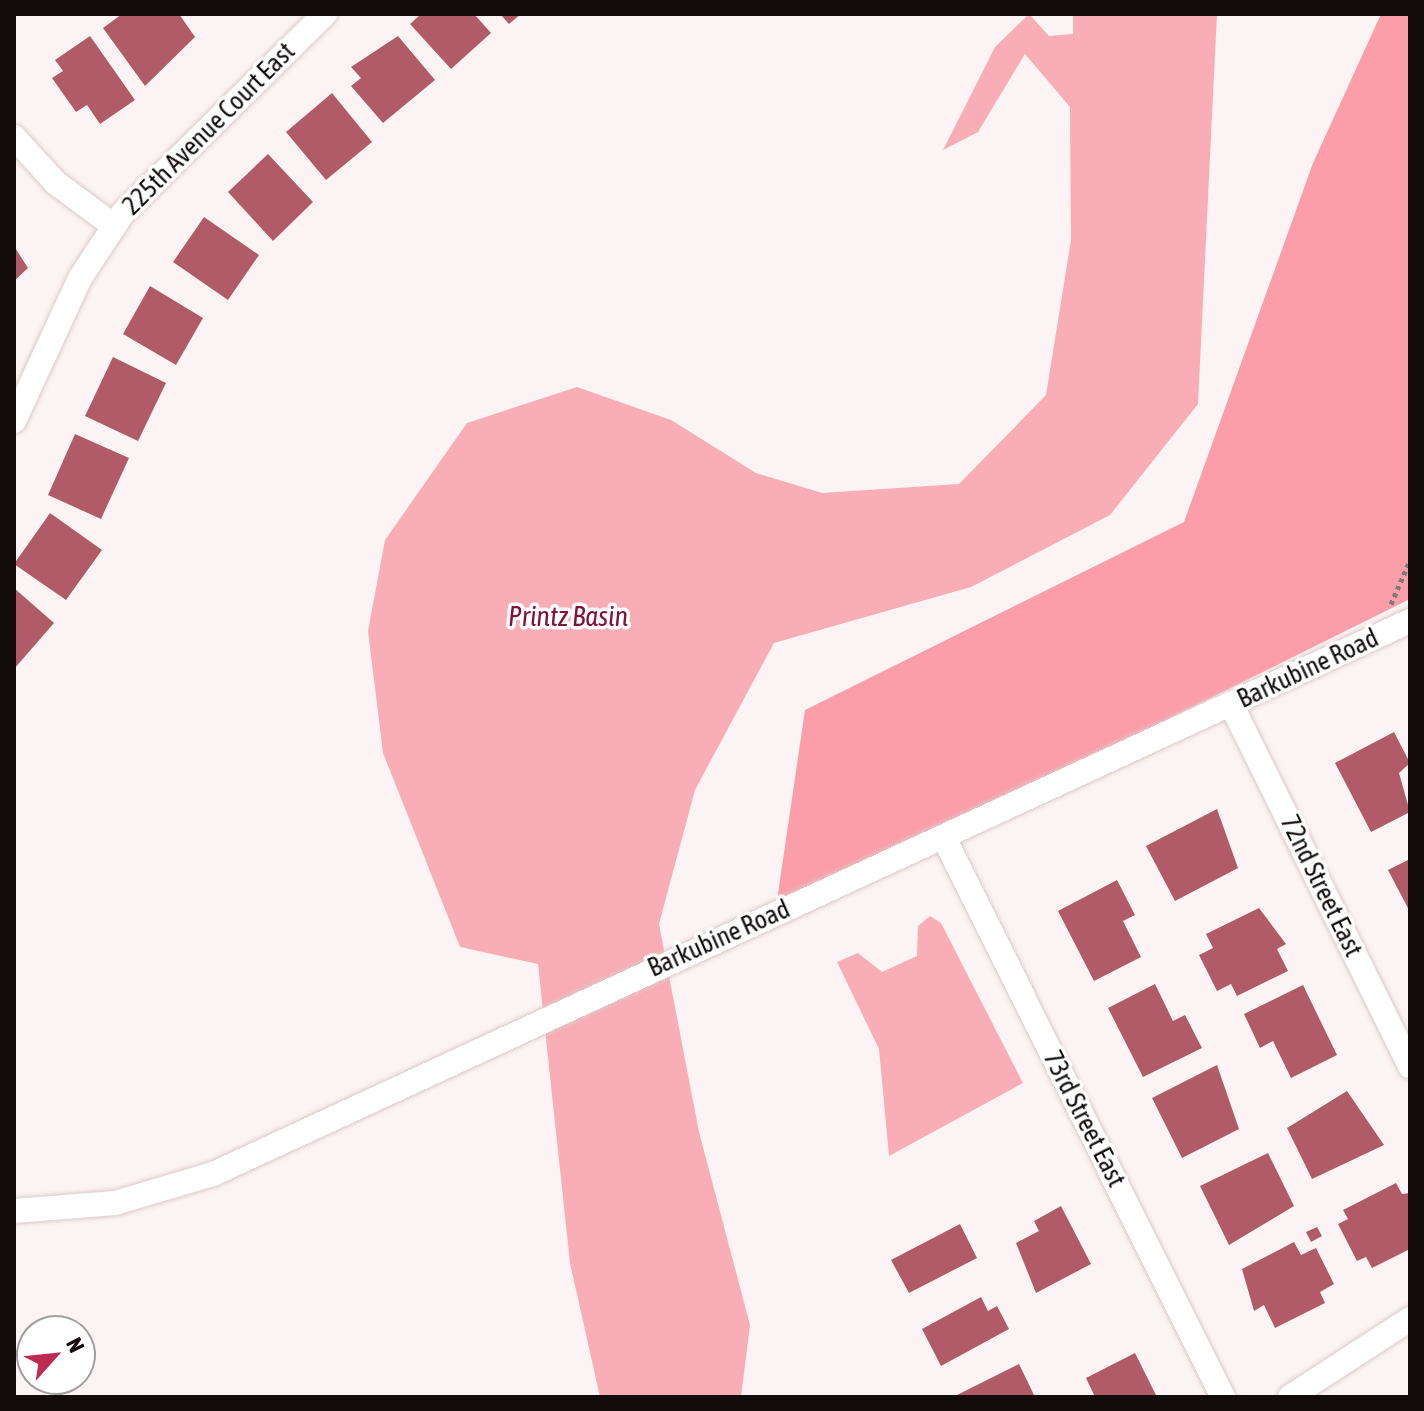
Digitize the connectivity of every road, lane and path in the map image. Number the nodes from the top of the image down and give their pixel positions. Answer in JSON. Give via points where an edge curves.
{"nodes":[{"id":1,"x":325,"y":14,"type":"edge"},
{"id":2,"x":14,"y":137,"type":"edge"},
{"id":3,"x":114,"y":226,"type":"junction"},
{"id":4,"x":14,"y":421,"type":"edge"},
{"id":5,"x":1410,"y":621,"type":"edge"},
{"id":6,"x":1232,"y":706,"type":"junction"},
{"id":7,"x":945,"y":840,"type":"junction"},
{"id":8,"x":1410,"y":1066,"type":"edge"},
{"id":9,"x":14,"y":1211,"type":"edge"},
{"id":10,"x":1410,"y":1319,"type":"edge"},
{"id":11,"x":1223,"y":1397,"type":"edge"},
{"id":12,"x":1290,"y":1397,"type":"edge"}],
"edges":[{"from":1,"to":3,"type":"street","name":"225th Avenue Court East","via":[[200,131]]},
{"from":2,"to":3,"type":"street","via":[[56,183]]},
{"from":3,"to":4,"type":"street","name":"225th Avenue Court East","via":[[73,292]]},
{"from":5,"to":6,"type":"street","name":"Barkubine Road"},
{"from":6,"to":7,"type":"street","name":"Barkubine Road"},
{"from":6,"to":8,"type":"street","name":"72nd Street East"},
{"from":7,"to":9,"type":"street","name":"Barkubine Road","via":[[498,1038],[213,1174],[115,1203]]},
{"from":7,"to":11,"type":"street","name":"73rd Street East"},
{"from":10,"to":12,"type":"street"}]}
